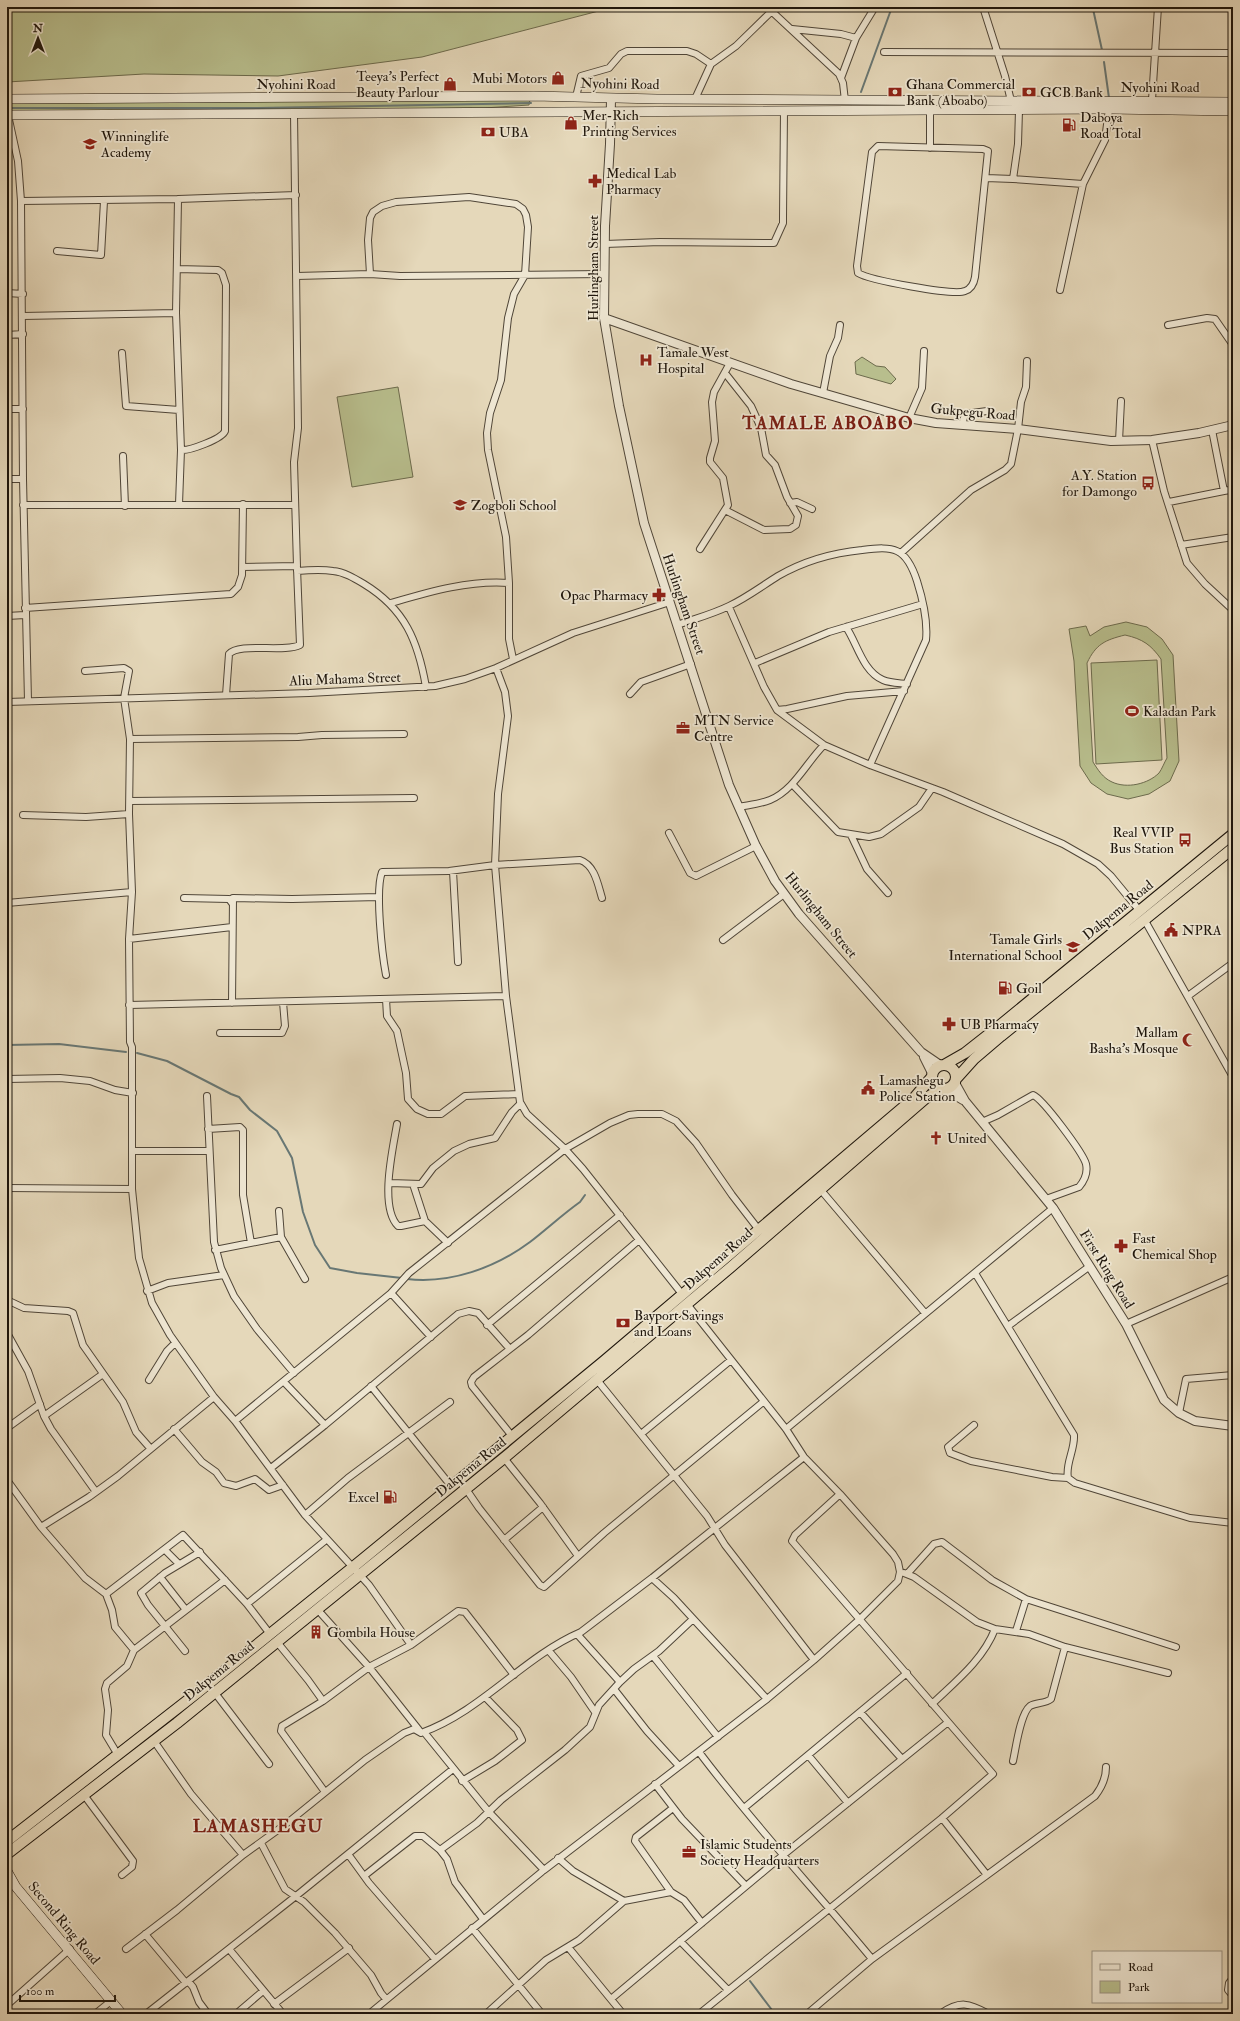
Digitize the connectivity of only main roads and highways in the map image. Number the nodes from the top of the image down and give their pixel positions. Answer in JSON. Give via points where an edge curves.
{"nodes":[{"id":1,"x":534,"y":96,"type":"junction"},
{"id":2,"x":7,"y":99,"type":"edge"},
{"id":3,"x":1233,"y":102,"type":"edge"},
{"id":4,"x":1233,"y":111,"type":"edge"},
{"id":5,"x":534,"y":112,"type":"junction"},
{"id":6,"x":8,"y":115,"type":"edge"},
{"id":7,"x":1233,"y":834,"type":"edge"},
{"id":8,"x":1233,"y":848,"type":"edge"},
{"id":9,"x":1142,"y":915,"type":"junction"},
{"id":10,"x":942,"y":1065,"type":"junction"},
{"id":11,"x":932,"y":1075,"type":"junction"},
{"id":12,"x":956,"y":1081,"type":"junction"},
{"id":13,"x":943,"y":1089,"type":"junction"},
{"id":14,"x":274,"y":1638,"type":"junction"},
{"id":15,"x":7,"y":1841,"type":"edge"},
{"id":16,"x":7,"y":1854,"type":"edge"},
{"id":17,"x":7,"y":1871,"type":"edge"},
{"id":18,"x":7,"y":1882,"type":"edge"},
{"id":19,"x":16,"y":1887,"type":"junction"},
{"id":20,"x":122,"y":2014,"type":"edge"}],
"edges":[{"from":1,"to":2,"type":"main road","name":"Nyohini Road"},
{"from":1,"to":3,"type":"main road","name":"Nyohini Road","via":[[611,99]]},
{"from":1,"to":5,"type":"main road","via":[[540,104],[539,109]]},
{"from":4,"to":5,"type":"main road","name":"Nyohini Road","via":[[1109,108]]},
{"from":5,"to":6,"type":"main road","name":"Nyohini Road"},
{"from":7,"to":9,"type":"highway","name":"Dakpema Road"},
{"from":8,"to":9,"type":"highway","name":"Dakpema Road"},
{"from":9,"to":10,"type":"highway","name":"Dakpema Road","via":[[965,1053]]},
{"from":9,"to":12,"type":"highway","name":"Dakpema Road","via":[[979,1054]]},
{"from":10,"to":11,"type":"highway"},
{"from":10,"to":12,"type":"highway","via":[[955,1071]]},
{"from":11,"to":13,"type":"highway","via":[[934,1085]]},
{"from":11,"to":14,"type":"highway","name":"Dakpema Road","via":[[914,1098],[352,1568]]},
{"from":12,"to":13,"type":"highway"},
{"from":13,"to":14,"type":"highway","name":"Dakpema Road","via":[[926,1098],[504,1458],[360,1576]]},
{"from":14,"to":15,"type":"highway","name":"Dakpema Road"},
{"from":14,"to":16,"type":"highway","name":"Dakpema Road","via":[[214,1693]]},
{"from":17,"to":19,"type":"main road","name":"Second Ring Road"},
{"from":18,"to":19,"type":"main road","name":"Second Ring Road"},
{"from":19,"to":20,"type":"main road","name":"Second Ring Road"}]}
